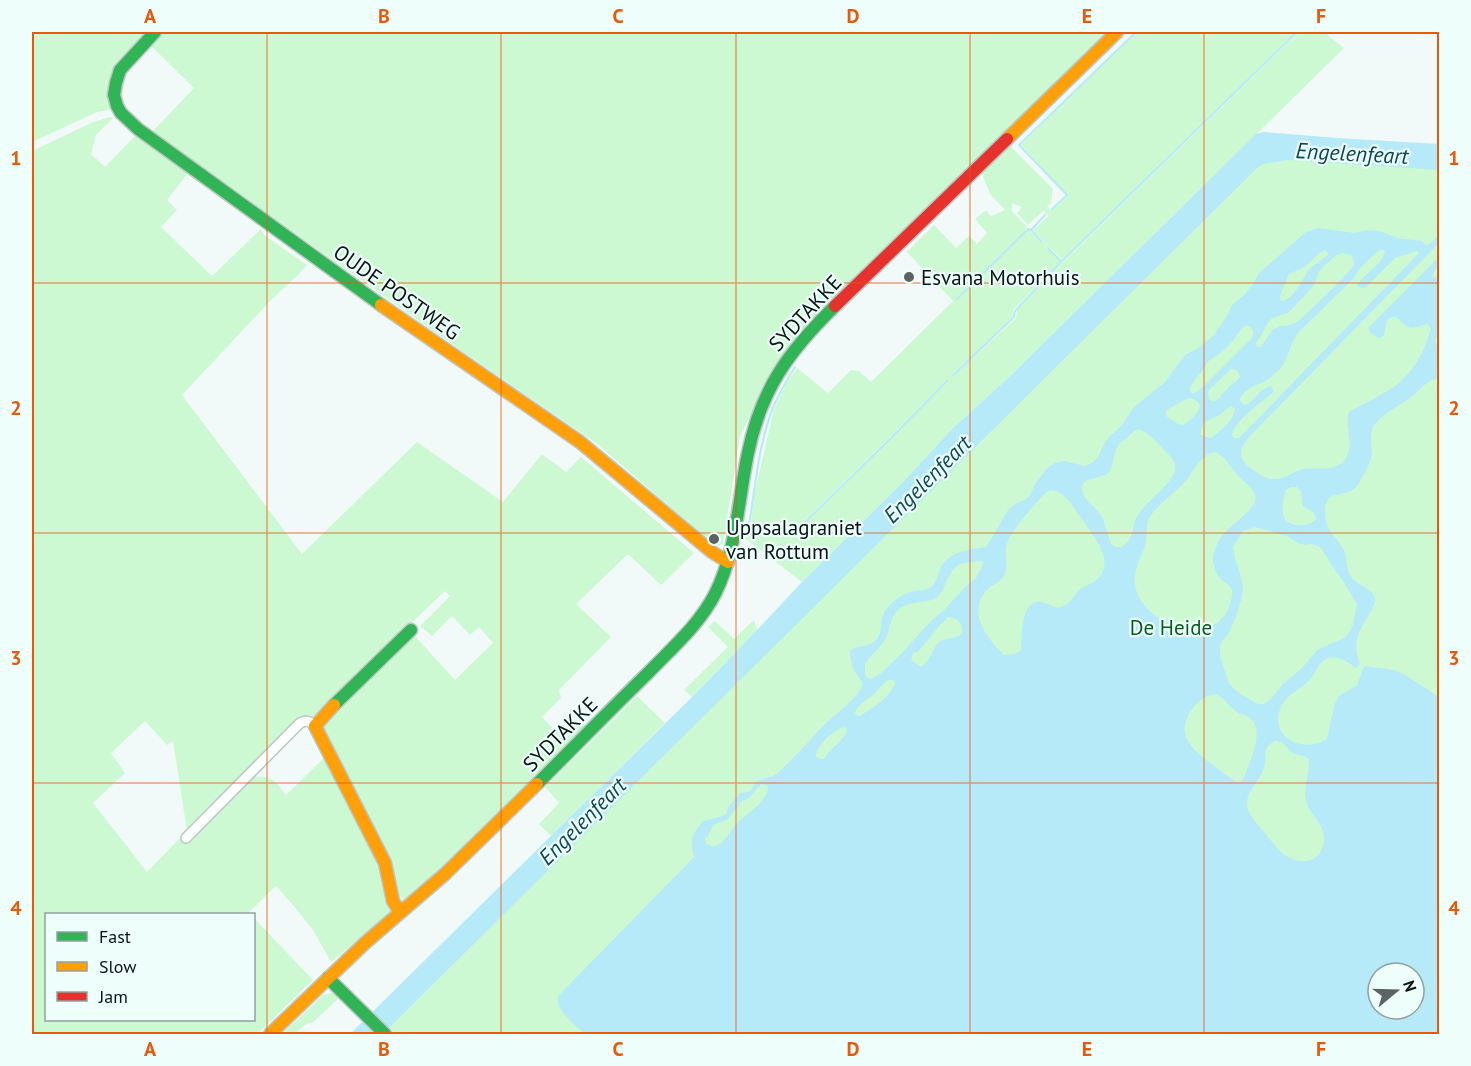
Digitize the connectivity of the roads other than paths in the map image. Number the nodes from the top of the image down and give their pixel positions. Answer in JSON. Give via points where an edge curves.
{"nodes":[{"id":1,"x":155,"y":32,"type":"edge"},
{"id":2,"x":1117,"y":32,"type":"edge"},
{"id":3,"x":728,"y":562,"type":"junction"},
{"id":4,"x":411,"y":630,"type":"dead end"},
{"id":5,"x":315,"y":726,"type":"junction"},
{"id":6,"x":186,"y":838,"type":"dead end"},
{"id":7,"x":400,"y":912,"type":"junction"},
{"id":8,"x":328,"y":978,"type":"junction"},
{"id":9,"x":270,"y":1035,"type":"edge"},
{"id":10,"x":386,"y":1035,"type":"edge"}],
"edges":[{"from":1,"to":3,"type":"street","name":"OUDE POSTWEG","via":[[120,70],[116,82],[117,106],[138,129],[414,329],[580,442]]},
{"from":2,"to":3,"type":"street","name":"SYDTAKKE","via":[[832,309],[787,358],[770,385],[752,432]]},
{"from":3,"to":7,"type":"street","name":"SYDTAKKE","via":[[711,601],[678,643],[495,826]]},
{"from":4,"to":5,"type":"street"},
{"from":5,"to":6,"type":"street","via":[[309,721],[300,723]]},
{"from":5,"to":7,"type":"street","via":[[385,863],[393,901]]},
{"from":7,"to":8,"type":"street","name":"SYDTAKKE"},
{"from":8,"to":9,"type":"street","name":"SYDTAKKE"},
{"from":8,"to":10,"type":"street"}]}
